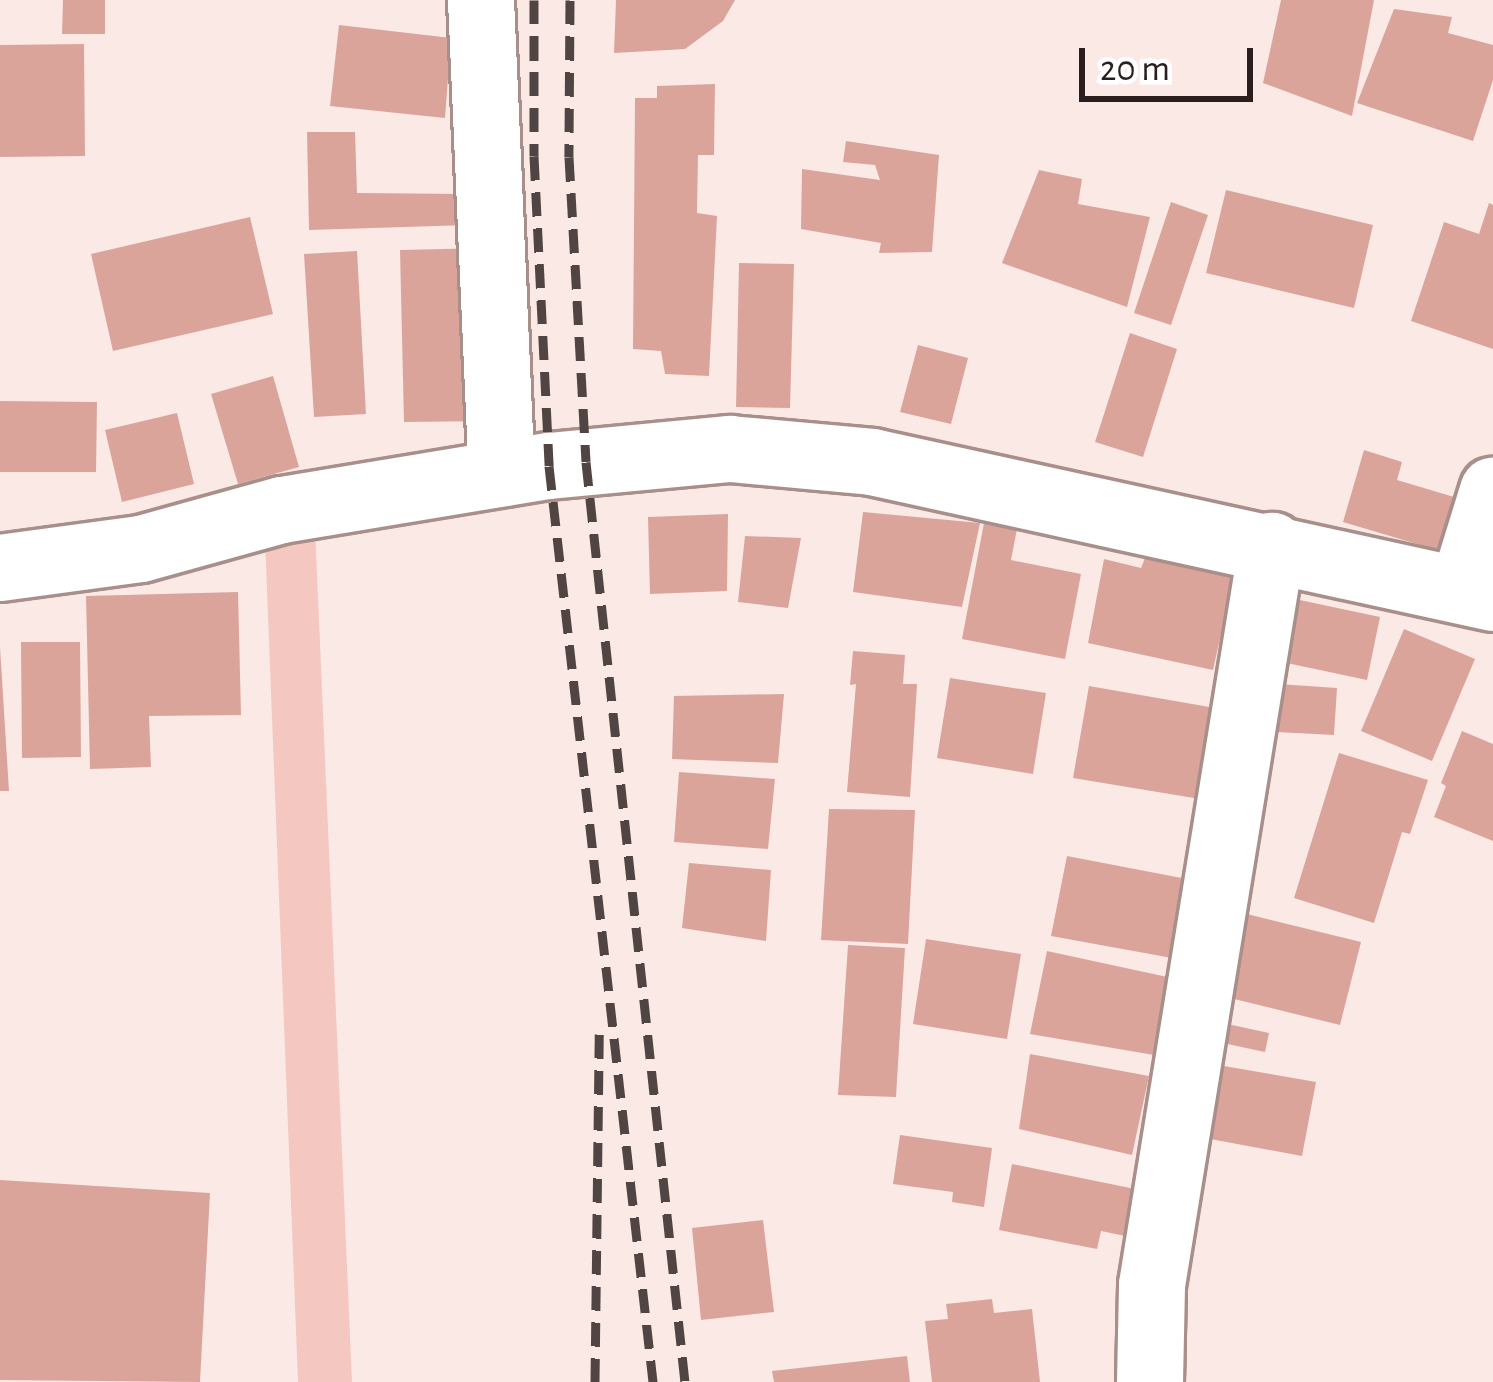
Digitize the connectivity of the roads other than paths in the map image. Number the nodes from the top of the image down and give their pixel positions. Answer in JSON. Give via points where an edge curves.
{"nodes":[{"id":1,"x":482,"y":0,"type":"edge"},
{"id":2,"x":502,"y":474,"type":"junction"},
{"id":3,"x":1493,"y":491,"type":"edge"},
{"id":4,"x":1272,"y":546,"type":"junction"},
{"id":5,"x":0,"y":568,"type":"edge"},
{"id":6,"x":1478,"y":593,"type":"edge"},
{"id":7,"x":1150,"y":1382,"type":"edge"}],
"edges":[{"from":1,"to":2,"type":"street"},
{"from":2,"to":4,"type":"street","via":[[673,452],[828,455]]},
{"from":2,"to":5,"type":"street","via":[[283,510],[141,549]]},
{"from":3,"to":6,"type":"street"},
{"from":4,"to":6,"type":"street"},
{"from":4,"to":7,"type":"street","via":[[1152,1285]]}]}
